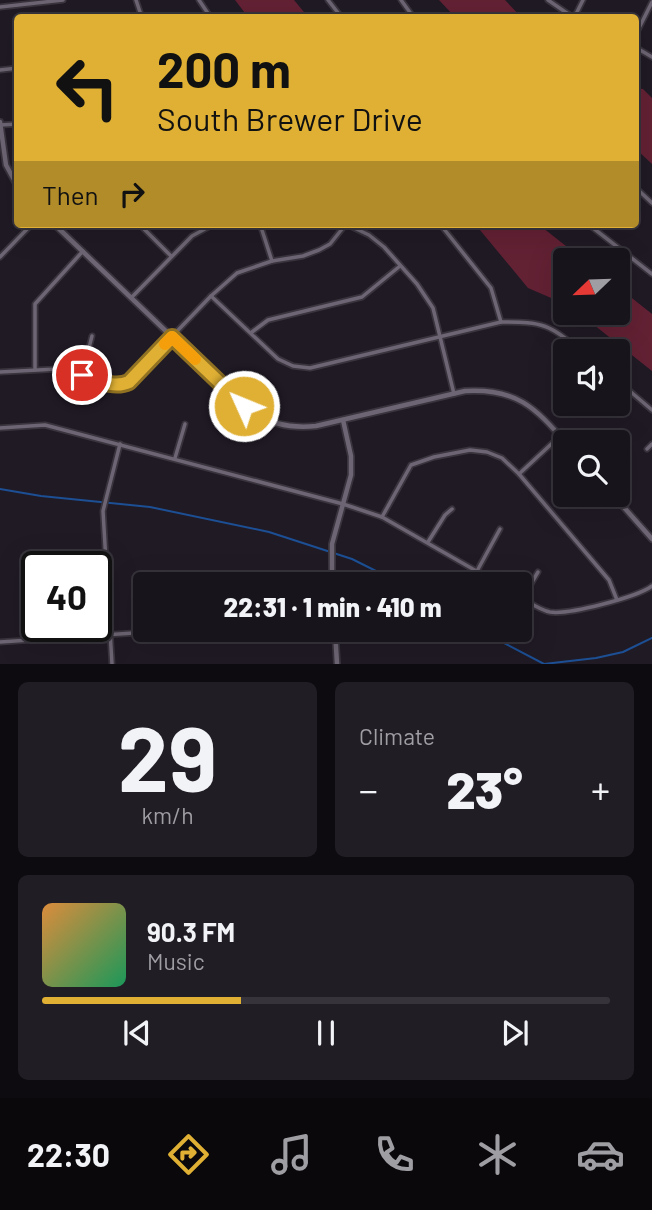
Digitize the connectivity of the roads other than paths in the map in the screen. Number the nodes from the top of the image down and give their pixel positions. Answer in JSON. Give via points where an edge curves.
{"nodes":[{"id":1,"x":63,"y":0,"type":"edge"},
{"id":2,"x":328,"y":0,"type":"edge"},
{"id":3,"x":548,"y":0,"type":"edge"},
{"id":4,"x":652,"y":2,"type":"edge"},
{"id":5,"x":0,"y":7,"type":"edge"},
{"id":6,"x":339,"y":14,"type":"edge"},
{"id":7,"x":568,"y":14,"type":"edge"},
{"id":8,"x":639,"y":28,"type":"edge"},
{"id":9,"x":0,"y":124,"type":"edge"},
{"id":10,"x":14,"y":180,"type":"edge"},
{"id":11,"x":639,"y":191,"type":"edge"},
{"id":12,"x":652,"y":203,"type":"edge"},
{"id":13,"x":28,"y":228,"type":"edge"},
{"id":14,"x":58,"y":228,"type":"edge"},
{"id":15,"x":143,"y":228,"type":"edge"},
{"id":16,"x":207,"y":228,"type":"edge"},
{"id":17,"x":261,"y":228,"type":"edge"},
{"id":18,"x":343,"y":228,"type":"edge"},
{"id":19,"x":353,"y":228,"type":"edge"},
{"id":20,"x":443,"y":228,"type":"edge"},
{"id":21,"x":593,"y":228,"type":"edge"},
{"id":22,"x":83,"y":251,"type":"junction"},
{"id":23,"x":171,"y":256,"type":"junction"},
{"id":24,"x":0,"y":257,"type":"edge"},
{"id":25,"x":272,"y":261,"type":"junction"},
{"id":26,"x":400,"y":266,"type":"junction"},
{"id":27,"x":652,"y":274,"type":"edge"},
{"id":28,"x":211,"y":296,"type":"junction"},
{"id":29,"x":131,"y":298,"type":"junction"},
{"id":30,"x":501,"y":322,"type":"junction"},
{"id":31,"x":252,"y":332,"type":"junction"},
{"id":32,"x":92,"y":337,"type":"dead end"},
{"id":33,"x":172,"y":337,"type":"junction"},
{"id":34,"x":442,"y":337,"type":"junction"},
{"id":35,"x":567,"y":339,"type":"edge"},
{"id":36,"x":35,"y":369,"type":"junction"},
{"id":37,"x":0,"y":372,"type":"edge"},
{"id":38,"x":82,"y":375,"type":"junction"},
{"id":39,"x":630,"y":392,"type":"edge"},
{"id":40,"x":454,"y":394,"type":"junction"},
{"id":41,"x":652,"y":410,"type":"edge"},
{"id":42,"x":343,"y":420,"type":"junction"},
{"id":43,"x":185,"y":424,"type":"dead end"},
{"id":44,"x":0,"y":428,"type":"edge"},
{"id":45,"x":554,"y":430,"type":"edge"},
{"id":46,"x":553,"y":442,"type":"edge"},
{"id":47,"x":120,"y":444,"type":"junction"},
{"id":48,"x":652,"y":444,"type":"edge"},
{"id":49,"x":647,"y":449,"type":"dead end"},
{"id":50,"x":175,"y":458,"type":"junction"},
{"id":51,"x":519,"y":474,"type":"junction"},
{"id":52,"x":344,"y":504,"type":"junction"},
{"id":53,"x":624,"y":507,"type":"edge"},
{"id":54,"x":452,"y":509,"type":"dead end"},
{"id":55,"x":382,"y":517,"type":"junction"},
{"id":56,"x":500,"y":529,"type":"dead end"},
{"id":57,"x":652,"y":539,"type":"edge"},
{"id":58,"x":428,"y":542,"type":"junction"},
{"id":59,"x":105,"y":551,"type":"edge"},
{"id":60,"x":477,"y":571,"type":"joint"},
{"id":61,"x":332,"y":572,"type":"edge"},
{"id":62,"x":538,"y":572,"type":"dead end"},
{"id":63,"x":532,"y":581,"type":"edge"},
{"id":64,"x":652,"y":586,"type":"edge"},
{"id":65,"x":617,"y":600,"type":"junction"},
{"id":66,"x":532,"y":604,"type":"edge"},
{"id":67,"x":133,"y":633,"type":"edge"},
{"id":68,"x":112,"y":635,"type":"edge"},
{"id":69,"x":21,"y":641,"type":"edge"},
{"id":70,"x":0,"y":642,"type":"edge"},
{"id":71,"x":110,"y":642,"type":"edge"},
{"id":72,"x":336,"y":642,"type":"edge"},
{"id":73,"x":112,"y":664,"type":"edge"},
{"id":74,"x":337,"y":664,"type":"edge"}],
"edges":[{"from":1,"to":5,"type":"street"},
{"from":2,"to":6,"type":"street"},
{"from":3,"to":7,"type":"street"},
{"from":4,"to":8,"type":"street"},
{"from":9,"to":10,"type":"street","via":[[6,165]]},
{"from":11,"to":12,"type":"street"},
{"from":13,"to":24,"type":"street"},
{"from":14,"to":22,"type":"street"},
{"from":15,"to":23,"type":"street"},
{"from":16,"to":23,"type":"street"},
{"from":17,"to":25,"type":"street"},
{"from":18,"to":25,"type":"street","via":[[319,250]]},
{"from":19,"to":26,"type":"street","via":[[377,241]]},
{"from":20,"to":30,"type":"street","via":[[491,288]]},
{"from":21,"to":27,"type":"street"},
{"from":22,"to":29,"type":"street"},
{"from":22,"to":36,"type":"street","via":[[35,304]]},
{"from":23,"to":29,"type":"street"},
{"from":25,"to":28,"type":"street","via":[[237,272]]},
{"from":26,"to":31,"type":"street","via":[[362,297],[268,320]]},
{"from":26,"to":34,"type":"street","via":[[433,308]]},
{"from":28,"to":31,"type":"street"},
{"from":28,"to":33,"type":"street"},
{"from":29,"to":33,"type":"street"},
{"from":30,"to":34,"type":"street"},
{"from":30,"to":35,"type":"street","via":[[531,322],[555,329]]},
{"from":31,"to":34,"type":"street","via":[[278,359],[310,368]]},
{"from":32,"to":38,"type":"street"},
{"from":33,"to":38,"type":"street","via":[[129,382],[115,385]]},
{"from":33,"to":42,"type":"street","via":[[259,417],[308,427]]},
{"from":34,"to":40,"type":"street"},
{"from":36,"to":37,"type":"street"},
{"from":36,"to":38,"type":"street"},
{"from":39,"to":41,"type":"street"},
{"from":40,"to":42,"type":"street"},
{"from":40,"to":45,"type":"street","via":[[502,392],[525,402]]},
{"from":42,"to":52,"type":"street","via":[[351,456]]},
{"from":43,"to":50,"type":"street"},
{"from":44,"to":47,"type":"street","via":[[45,425]]},
{"from":46,"to":51,"type":"street"},
{"from":47,"to":50,"type":"street"},
{"from":47,"to":59,"type":"street","via":[[103,511]]},
{"from":48,"to":49,"type":"street"},
{"from":50,"to":52,"type":"street"},
{"from":51,"to":55,"type":"street","via":[[502,458],[487,452],[470,450],[434,457],[411,465]]},
{"from":51,"to":65,"type":"street","via":[[609,580]]},
{"from":52,"to":55,"type":"street"},
{"from":52,"to":61,"type":"street","via":[[332,544]]},
{"from":53,"to":57,"type":"street"},
{"from":54,"to":58,"type":"street"},
{"from":55,"to":58,"type":"street"},
{"from":56,"to":60,"type":"street"},
{"from":58,"to":60,"type":"street"},
{"from":62,"to":63,"type":"street"},
{"from":64,"to":65,"type":"street"},
{"from":65,"to":66,"type":"street","via":[[566,612],[549,612]]},
{"from":67,"to":68,"type":"street"},
{"from":69,"to":70,"type":"street"},
{"from":71,"to":73,"type":"street"},
{"from":72,"to":74,"type":"street"}]}
